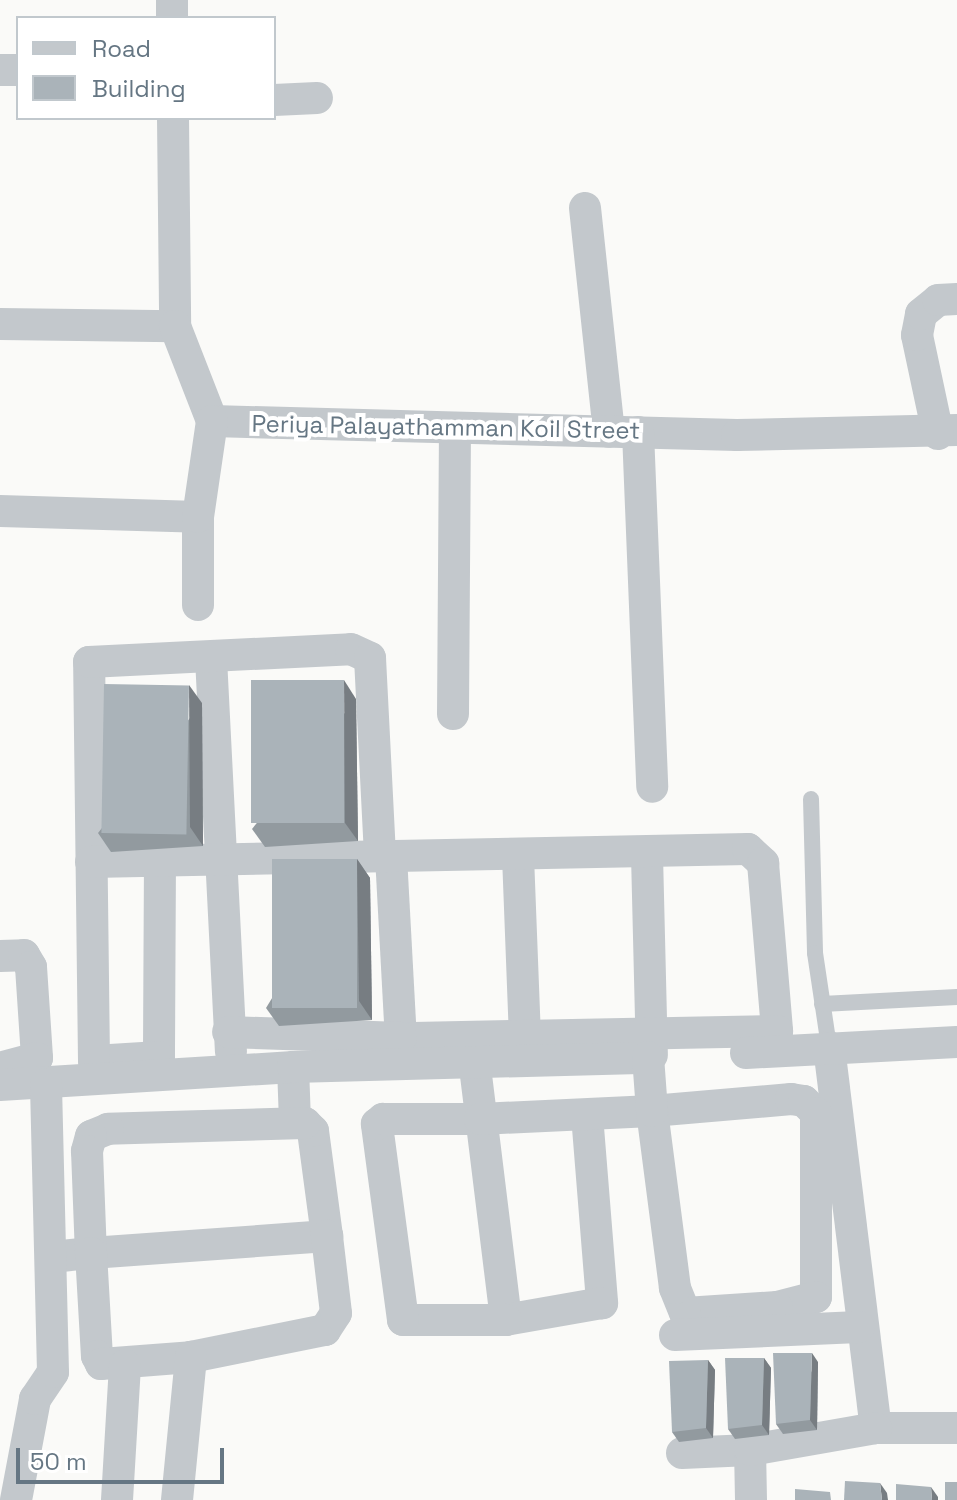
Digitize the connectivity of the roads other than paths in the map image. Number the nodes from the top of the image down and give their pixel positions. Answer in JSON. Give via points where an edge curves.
{"nodes":[{"id":1,"x":317,"y":98,"type":"dead end"},
{"id":2,"x":276,"y":100,"type":"edge"},
{"id":3,"x":173,"y":120,"type":"edge"},
{"id":4,"x":585,"y":208,"type":"dead end"},
{"id":5,"x":957,"y":299,"type":"edge"},
{"id":6,"x":0,"y":324,"type":"edge"},
{"id":7,"x":175,"y":326,"type":"junction"},
{"id":8,"x":212,"y":421,"type":"junction"},
{"id":9,"x":455,"y":428,"type":"junction"},
{"id":10,"x":624,"y":432,"type":"junction"},
{"id":11,"x":948,"y":432,"type":"edge"},
{"id":12,"x":0,"y":511,"type":"edge"},
{"id":13,"x":198,"y":517,"type":"junction"},
{"id":14,"x":198,"y":605,"type":"dead end"},
{"id":15,"x":211,"y":658,"type":"junction"},
{"id":16,"x":453,"y":714,"type":"dead end"},
{"id":17,"x":652,"y":787,"type":"dead end"},
{"id":18,"x":811,"y":799,"type":"dead end"},
{"id":19,"x":386,"y":855,"type":"junction"},
{"id":20,"x":647,"y":855,"type":"junction"},
{"id":21,"x":518,"y":856,"type":"junction"},
{"id":22,"x":160,"y":858,"type":"junction"},
{"id":23,"x":218,"y":859,"type":"junction"},
{"id":24,"x":91,"y":862,"type":"junction"},
{"id":25,"x":0,"y":956,"type":"edge"},
{"id":26,"x":957,"y":997,"type":"edge"},
{"id":27,"x":822,"y":1004,"type":"junction"},
{"id":28,"x":228,"y":1032,"type":"junction"},
{"id":29,"x":401,"y":1038,"type":"junction"},
{"id":30,"x":525,"y":1038,"type":"junction"},
{"id":31,"x":957,"y":1042,"type":"edge"},
{"id":32,"x":829,"y":1047,"type":"junction"},
{"id":33,"x":650,"y":1050,"type":"junction"},
{"id":34,"x":293,"y":1067,"type":"junction"},
{"id":35,"x":475,"y":1067,"type":"junction"},
{"id":36,"x":0,"y":1068,"type":"edge"},
{"id":37,"x":232,"y":1070,"type":"junction"},
{"id":38,"x":46,"y":1084,"type":"junction"},
{"id":39,"x":0,"y":1085,"type":"edge"},
{"id":40,"x":652,"y":1111,"type":"junction"},
{"id":41,"x":587,"y":1115,"type":"junction"},
{"id":42,"x":480,"y":1119,"type":"junction"},
{"id":43,"x":295,"y":1121,"type":"junction"},
{"id":44,"x":327,"y":1236,"type":"junction"},
{"id":45,"x":91,"y":1253,"type":"junction"},
{"id":46,"x":52,"y":1257,"type":"junction"},
{"id":47,"x":506,"y":1320,"type":"junction"},
{"id":48,"x":859,"y":1327,"type":"junction"},
{"id":49,"x":675,"y":1335,"type":"dead end"},
{"id":50,"x":191,"y":1357,"type":"junction"},
{"id":51,"x":125,"y":1365,"type":"junction"},
{"id":52,"x":876,"y":1428,"type":"junction"},
{"id":53,"x":957,"y":1428,"type":"edge"},
{"id":54,"x":750,"y":1450,"type":"junction"},
{"id":55,"x":682,"y":1453,"type":"dead end"},
{"id":56,"x":16,"y":1500,"type":"edge"},
{"id":57,"x":117,"y":1500,"type":"edge"},
{"id":58,"x":177,"y":1500,"type":"edge"},
{"id":59,"x":751,"y":1500,"type":"edge"}],
"edges":[{"from":1,"to":2,"type":"street"},
{"from":3,"to":7,"type":"street"},
{"from":4,"to":10,"type":"street"},
{"from":5,"to":11,"type":"street","via":[[938,300],[921,314],[917,335]]},
{"from":6,"to":7,"type":"street"},
{"from":7,"to":8,"type":"street"},
{"from":8,"to":9,"type":"street","name":"Periya Palayathamman Koil Street"},
{"from":8,"to":13,"type":"street"},
{"from":9,"to":10,"type":"street","name":"Periya Palayathamman Koil Street"},
{"from":9,"to":16,"type":"street"},
{"from":10,"to":11,"type":"street","name":"Periya Palayathamman Koil Street"},
{"from":10,"to":17,"type":"street"},
{"from":12,"to":13,"type":"street"},
{"from":13,"to":14,"type":"street"},
{"from":15,"to":19,"type":"street","via":[[351,649],[370,658]]},
{"from":15,"to":23,"type":"street"},
{"from":15,"to":24,"type":"street","via":[[89,662]]},
{"from":18,"to":27,"type":"lane"},
{"from":19,"to":21,"type":"street"},
{"from":19,"to":23,"type":"street"},
{"from":19,"to":29,"type":"street"},
{"from":20,"to":21,"type":"street"},
{"from":20,"to":33,"type":"street"},
{"from":20,"to":33,"type":"street","via":[[748,849],[763,863],[777,1031]]},
{"from":21,"to":30,"type":"street"},
{"from":22,"to":23,"type":"street"},
{"from":22,"to":24,"type":"street"},
{"from":22,"to":24,"type":"street","via":[[159,1057],[94,1061]]},
{"from":23,"to":28,"type":"street"},
{"from":25,"to":36,"type":"street","via":[[24,955],[31,967],[37,1058]]},
{"from":26,"to":27,"type":"lane"},
{"from":27,"to":32,"type":"lane"},
{"from":28,"to":29,"type":"street"},
{"from":28,"to":37,"type":"street"},
{"from":29,"to":30,"type":"street"},
{"from":30,"to":33,"type":"street"},
{"from":31,"to":32,"type":"street"},
{"from":32,"to":33,"type":"street"},
{"from":32,"to":48,"type":"street"},
{"from":33,"to":35,"type":"street"},
{"from":33,"to":40,"type":"street"},
{"from":34,"to":35,"type":"street"},
{"from":34,"to":37,"type":"street"},
{"from":34,"to":43,"type":"street"},
{"from":35,"to":42,"type":"street"},
{"from":37,"to":38,"type":"street"},
{"from":38,"to":39,"type":"street"},
{"from":38,"to":46,"type":"street"},
{"from":40,"to":40,"type":"street","via":[[791,1099],[816,1113],[816,1297],[685,1313],[675,1288]]},
{"from":40,"to":41,"type":"street"},
{"from":41,"to":42,"type":"street"},
{"from":41,"to":47,"type":"street","via":[[602,1303]]},
{"from":42,"to":47,"type":"street"},
{"from":42,"to":47,"type":"street","via":[[377,1124],[401,1316],[408,1323]]},
{"from":43,"to":44,"type":"street","via":[[313,1131]]},
{"from":43,"to":45,"type":"street","via":[[108,1129],[91,1136]]},
{"from":44,"to":45,"type":"street"},
{"from":44,"to":50,"type":"street","via":[[334,1324]]},
{"from":45,"to":46,"type":"street"},
{"from":45,"to":51,"type":"street","via":[[97,1356],[101,1364]]},
{"from":46,"to":56,"type":"street","via":[[53,1372],[35,1399]]},
{"from":48,"to":49,"type":"street"},
{"from":48,"to":52,"type":"street"},
{"from":50,"to":51,"type":"street"},
{"from":50,"to":58,"type":"street"},
{"from":51,"to":57,"type":"street"},
{"from":52,"to":53,"type":"street"},
{"from":52,"to":54,"type":"street"},
{"from":54,"to":55,"type":"street"},
{"from":54,"to":59,"type":"street"}]}
